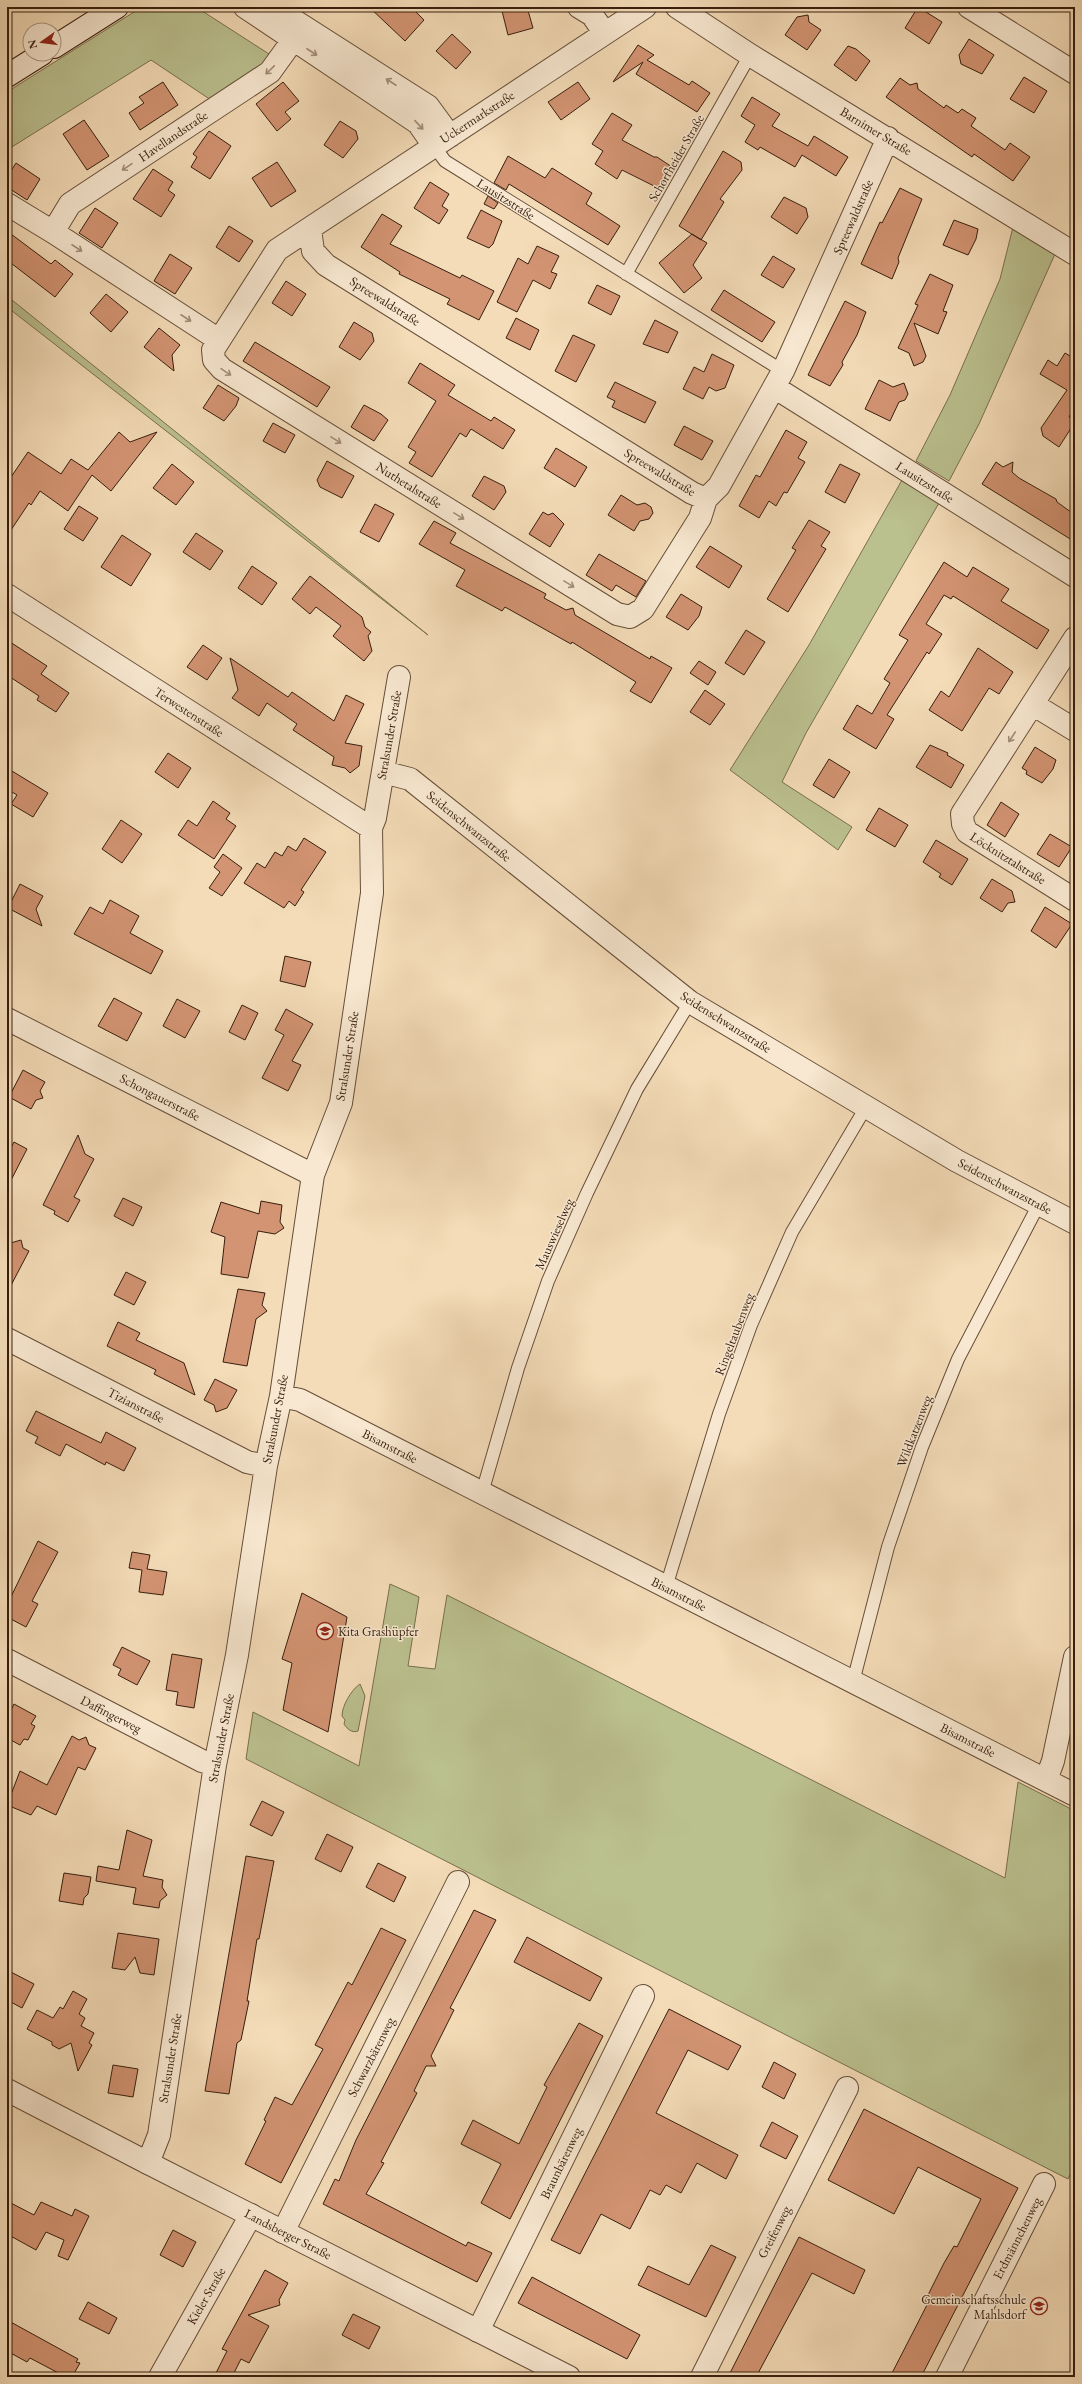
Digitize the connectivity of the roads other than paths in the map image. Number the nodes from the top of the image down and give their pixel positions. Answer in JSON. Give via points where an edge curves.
{"nodes":[{"id":1,"x":117,"y":7,"type":"edge"},
{"id":2,"x":245,"y":7,"type":"edge"},
{"id":3,"x":273,"y":7,"type":"edge"},
{"id":4,"x":579,"y":7,"type":"edge"},
{"id":5,"x":645,"y":7,"type":"edge"},
{"id":6,"x":678,"y":7,"type":"edge"},
{"id":7,"x":969,"y":7,"type":"edge"},
{"id":8,"x":604,"y":32,"type":"junction"},
{"id":9,"x":293,"y":40,"type":"junction"},
{"id":10,"x":62,"y":42,"type":"edge"},
{"id":11,"x":750,"y":55,"type":"junction"},
{"id":12,"x":29,"y":62,"type":"edge"},
{"id":13,"x":1075,"y":73,"type":"edge"},
{"id":14,"x":7,"y":76,"type":"edge"},
{"id":15,"x":888,"y":138,"type":"junction"},
{"id":16,"x":442,"y":141,"type":"junction"},
{"id":17,"x":7,"y":204,"type":"edge"},
{"id":18,"x":310,"y":229,"type":"junction"},
{"id":19,"x":53,"y":232,"type":"junction"},
{"id":20,"x":1075,"y":254,"type":"edge"},
{"id":21,"x":626,"y":274,"type":"junction"},
{"id":22,"x":219,"y":340,"type":"junction"},
{"id":23,"x":779,"y":379,"type":"junction"},
{"id":24,"x":706,"y":498,"type":"junction"},
{"id":25,"x":1075,"y":576,"type":"edge"},
{"id":26,"x":7,"y":595,"type":"edge"},
{"id":27,"x":1075,"y":638,"type":"edge"},
{"id":28,"x":399,"y":677,"type":"dead end"},
{"id":29,"x":1034,"y":705,"type":"junction"},
{"id":30,"x":1075,"y":730,"type":"edge"},
{"id":31,"x":383,"y":772,"type":"junction"},
{"id":32,"x":371,"y":828,"type":"junction"},
{"id":33,"x":1075,"y":900,"type":"edge"},
{"id":34,"x":690,"y":1002,"type":"junction"},
{"id":35,"x":7,"y":1019,"type":"edge"},
{"id":36,"x":866,"y":1107,"type":"junction"},
{"id":37,"x":313,"y":1175,"type":"junction"},
{"id":38,"x":1039,"y":1204,"type":"junction"},
{"id":39,"x":1075,"y":1223,"type":"edge"},
{"id":40,"x":7,"y":1339,"type":"edge"},
{"id":41,"x":281,"y":1396,"type":"junction"},
{"id":42,"x":266,"y":1466,"type":"junction"},
{"id":43,"x":482,"y":1493,"type":"junction"},
{"id":44,"x":666,"y":1587,"type":"junction"},
{"id":45,"x":1075,"y":1657,"type":"edge"},
{"id":46,"x":7,"y":1660,"type":"edge"},
{"id":47,"x":853,"y":1682,"type":"junction"},
{"id":48,"x":216,"y":1765,"type":"junction"},
{"id":49,"x":1046,"y":1780,"type":"junction"},
{"id":50,"x":1075,"y":1795,"type":"edge"},
{"id":51,"x":458,"y":1882,"type":"dead end"},
{"id":52,"x":643,"y":1996,"type":"dead end"},
{"id":53,"x":847,"y":2088,"type":"dead end"},
{"id":54,"x":7,"y":2090,"type":"edge"},
{"id":55,"x":148,"y":2163,"type":"junction"},
{"id":56,"x":1044,"y":2184,"type":"dead end"},
{"id":57,"x":251,"y":2215,"type":"junction"},
{"id":58,"x":283,"y":2232,"type":"junction"},
{"id":59,"x":478,"y":2331,"type":"junction"},
{"id":60,"x":160,"y":2377,"type":"edge"},
{"id":61,"x":569,"y":2377,"type":"edge"},
{"id":62,"x":702,"y":2377,"type":"edge"},
{"id":63,"x":947,"y":2377,"type":"edge"}],
"edges":[{"from":1,"to":10,"type":"street"},
{"from":2,"to":9,"type":"street","name":"Lausitzstraße"},
{"from":16,"to":3,"type":"street","name":"Lausitzstraße","one_way":true,"via":[[428,106]]},
{"from":4,"to":8,"type":"street","via":[[592,15]]},
{"from":5,"to":8,"type":"street","name":"Uckermarkstraße"},
{"from":6,"to":11,"type":"street","name":"Barnimer Straße"},
{"from":7,"to":13,"type":"street"},
{"from":8,"to":16,"type":"street","name":"Uckermarkstraße"},
{"from":9,"to":16,"type":"street","name":"Lausitzstraße","one_way":true},
{"from":9,"to":19,"type":"street","name":"Havellandstraße","one_way":true,"via":[[270,72],[70,204]]},
{"from":11,"to":15,"type":"street","name":"Barnimer Straße"},
{"from":11,"to":21,"type":"lane","name":"Schorfheider Straße"},
{"from":12,"to":14,"type":"street"},
{"from":15,"to":20,"type":"street","name":"Barnimer Straße"},
{"from":15,"to":23,"type":"street","name":"Spreewaldstraße"},
{"from":16,"to":18,"type":"street","name":"Uckermarkstraße"},
{"from":16,"to":21,"type":"lane","name":"Lausitzstraße","via":[[445,161]]},
{"from":17,"to":19,"type":"street"},
{"from":18,"to":22,"type":"street","name":"Nuthetalstraße","via":[[277,250]]},
{"from":18,"to":24,"type":"street","name":"Spreewaldstraße","via":[[313,250],[326,265],[692,493]]},
{"from":19,"to":22,"type":"street","one_way":true},
{"from":21,"to":23,"type":"lane","name":"Lausitzstraße"},
{"from":22,"to":24,"type":"street","name":"Nuthetalstraße","one_way":true,"via":[[213,350],[214,360],[222,369],[618,614],[630,617],[643,609],[700,518]]},
{"from":23,"to":24,"type":"street","name":"Spreewaldstraße","via":[[719,486]]},
{"from":23,"to":25,"type":"street","name":"Lausitzstraße"},
{"from":26,"to":32,"type":"street","name":"Terwestenstraße"},
{"from":27,"to":29,"type":"street","name":"Löcknitztalstraße"},
{"from":28,"to":31,"type":"street","name":"Stralsunder Straße"},
{"from":29,"to":30,"type":"street"},
{"from":29,"to":33,"type":"street","name":"Löcknitztalstraße","one_way":true,"via":[[962,814],[963,824],[967,832]]},
{"from":31,"to":32,"type":"street","name":"Stralsunder Straße"},
{"from":31,"to":34,"type":"street","name":"Seidenschwanzstraße","via":[[410,779]]},
{"from":32,"to":37,"type":"street","name":"Stralsunder Straße","via":[[372,893],[341,1103]]},
{"from":34,"to":36,"type":"street","name":"Seidenschwanzstraße"},
{"from":34,"to":43,"type":"lane","name":"Mauswieselweg","via":[[637,1089],[548,1282],[518,1368]]},
{"from":35,"to":37,"type":"street","name":"Schongauerstraße"},
{"from":36,"to":38,"type":"street","name":"Seidenschwanzstraße","via":[[957,1161]]},
{"from":36,"to":44,"type":"lane","name":"Ringeltaubenweg","via":[[792,1232],[751,1325],[719,1414]]},
{"from":37,"to":41,"type":"street","name":"Stralsunder Straße"},
{"from":38,"to":39,"type":"street","name":"Seidenschwanzstraße"},
{"from":38,"to":47,"type":"lane","name":"Wildkatzenweg","via":[[958,1359],[922,1447],[888,1547]]},
{"from":40,"to":42,"type":"street","name":"Tizianstraße","via":[[247,1462]]},
{"from":41,"to":42,"type":"street","name":"Stralsunder Straße"},
{"from":41,"to":43,"type":"street","name":"Bisamstraße","via":[[300,1400]]},
{"from":42,"to":48,"type":"street","name":"Stralsunder Straße","via":[[237,1655]]},
{"from":43,"to":44,"type":"street","name":"Bisamstraße"},
{"from":44,"to":47,"type":"street","name":"Bisamstraße"},
{"from":45,"to":49,"type":"street","via":[[1053,1761]]},
{"from":46,"to":48,"type":"street","name":"Daffingerweg","via":[[202,1761]]},
{"from":47,"to":49,"type":"street","name":"Bisamstraße"},
{"from":48,"to":55,"type":"street","name":"Stralsunder Straße","via":[[159,2135]]},
{"from":49,"to":50,"type":"street","name":"Bisamstraße"},
{"from":51,"to":58,"type":"street","name":"Schwarzbärenweg"},
{"from":52,"to":59,"type":"street","name":"Braunbärenweg"},
{"from":53,"to":62,"type":"street","name":"Greifenweg"},
{"from":54,"to":55,"type":"street","name":"Landsberger Straße"},
{"from":55,"to":57,"type":"street","name":"Landsberger Straße"},
{"from":56,"to":63,"type":"street","name":"Erdmännchenweg"},
{"from":57,"to":58,"type":"street","name":"Landsberger Straße"},
{"from":57,"to":60,"type":"street","name":"Kieler Straße"},
{"from":58,"to":59,"type":"street","name":"Landsberger Straße"},
{"from":59,"to":61,"type":"street","name":"Landsberger Straße"}]}
